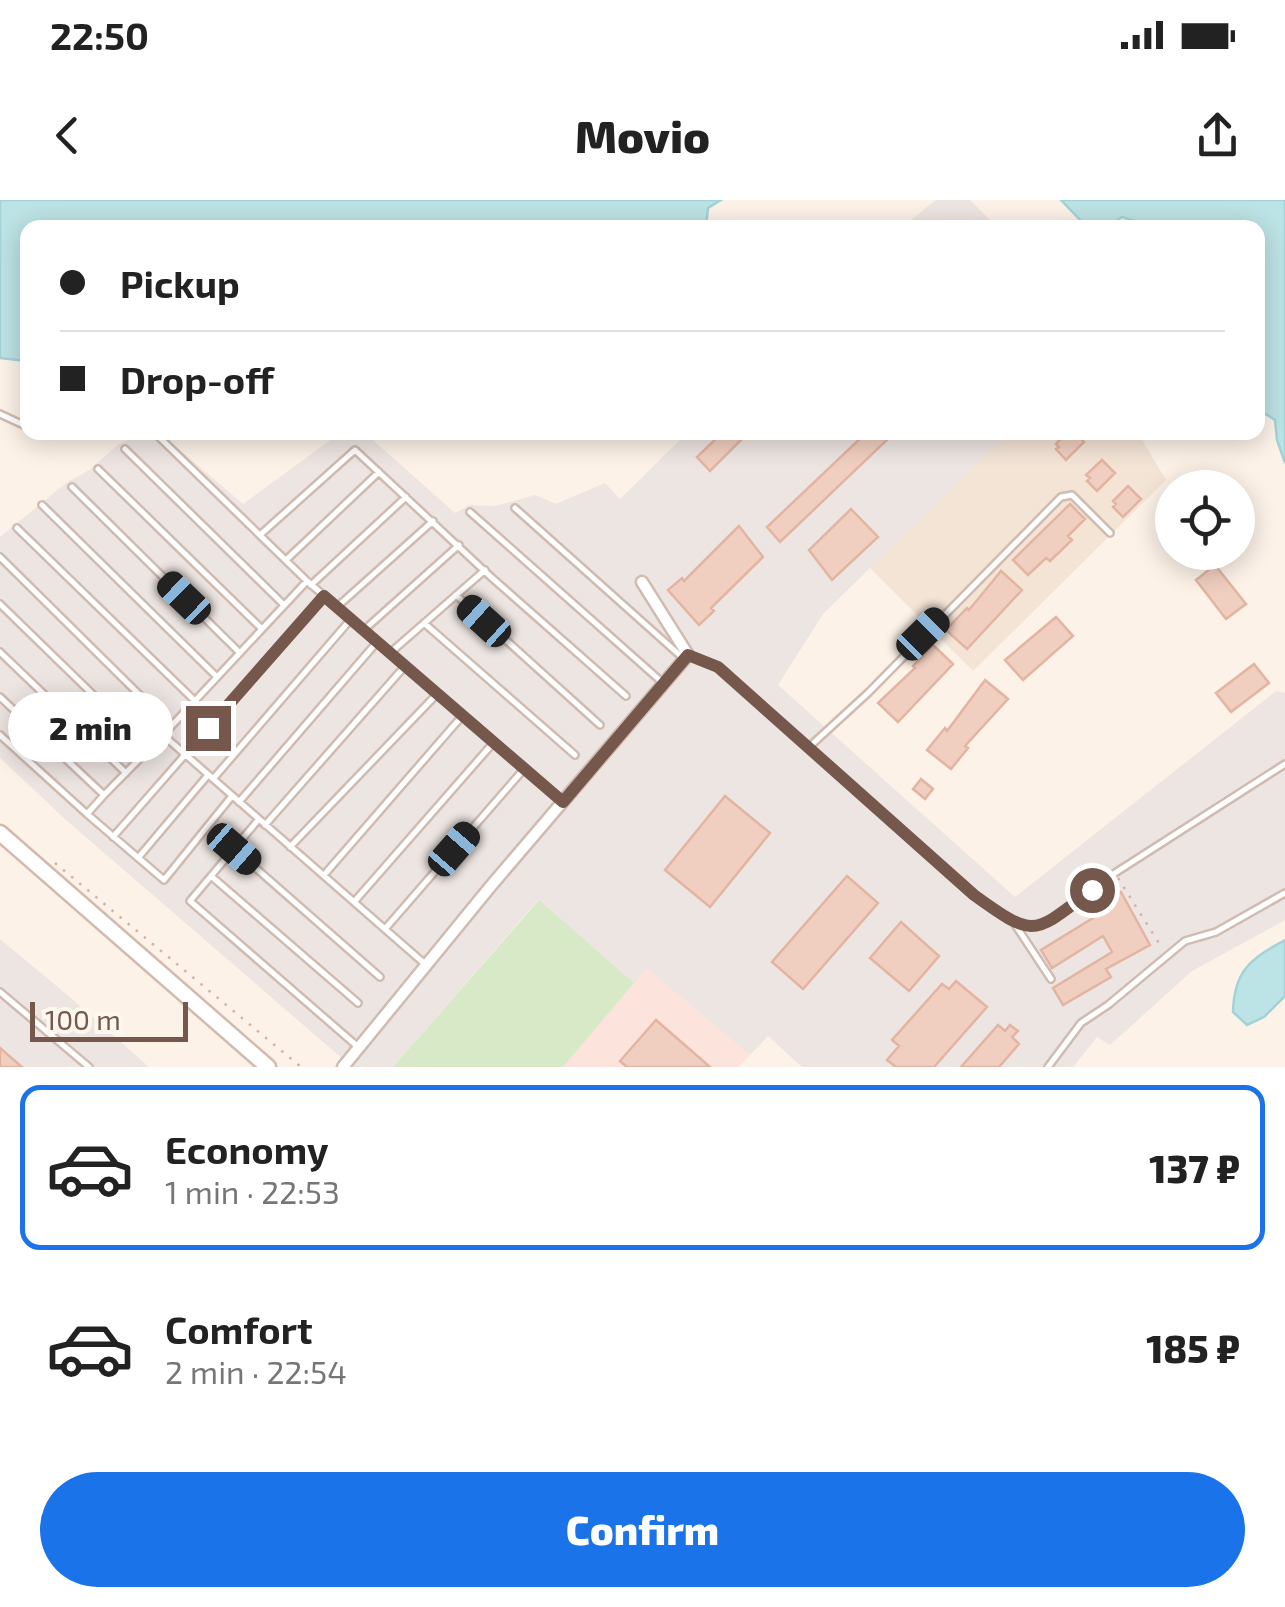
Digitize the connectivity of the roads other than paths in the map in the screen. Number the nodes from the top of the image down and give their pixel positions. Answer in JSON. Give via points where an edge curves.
{"nodes":[{"id":1,"x":162,"y":440,"type":"edge"},
{"id":2,"x":125,"y":448,"type":"dead end"},
{"id":3,"x":98,"y":469,"type":"dead end"},
{"id":4,"x":379,"y":472,"type":"junction"},
{"id":5,"x":72,"y":487,"type":"dead end"},
{"id":6,"x":406,"y":497,"type":"junction"},
{"id":7,"x":42,"y":505,"type":"dead end"},
{"id":8,"x":515,"y":508,"type":"dead end"},
{"id":9,"x":470,"y":512,"type":"dead end"},
{"id":10,"x":433,"y":522,"type":"junction"},
{"id":11,"x":17,"y":528,"type":"dead end"},
{"id":12,"x":1110,"y":533,"type":"dead end"},
{"id":13,"x":260,"y":535,"type":"junction"},
{"id":14,"x":458,"y":544,"type":"junction"},
{"id":15,"x":0,"y":557,"type":"edge"},
{"id":16,"x":286,"y":560,"type":"junction"},
{"id":17,"x":485,"y":570,"type":"junction"},
{"id":18,"x":642,"y":582,"type":"dead end"},
{"id":19,"x":309,"y":583,"type":"junction"},
{"id":20,"x":324,"y":596,"type":"junction"},
{"id":21,"x":456,"y":596,"type":"junction"},
{"id":22,"x":0,"y":604,"type":"edge"},
{"id":23,"x":284,"y":606,"type":"junction"},
{"id":24,"x":337,"y":607,"type":"junction"},
{"id":25,"x":351,"y":619,"type":"junction"},
{"id":26,"x":424,"y":623,"type":"junction"},
{"id":27,"x":262,"y":629,"type":"junction"},
{"id":28,"x":364,"y":630,"type":"junction"},
{"id":29,"x":377,"y":642,"type":"junction"},
{"id":30,"x":0,"y":652,"type":"edge"},
{"id":31,"x":240,"y":652,"type":"junction"},
{"id":32,"x":390,"y":653,"type":"junction"},
{"id":33,"x":686,"y":657,"type":"junction"},
{"id":34,"x":405,"y":666,"type":"junction"},
{"id":35,"x":217,"y":677,"type":"junction"},
{"id":36,"x":664,"y":683,"type":"junction"},
{"id":37,"x":438,"y":694,"type":"junction"},
{"id":38,"x":626,"y":696,"type":"dead end"},
{"id":39,"x":0,"y":697,"type":"edge"},
{"id":40,"x":195,"y":701,"type":"junction"},
{"id":41,"x":462,"y":715,"type":"junction"},
{"id":42,"x":600,"y":725,"type":"dead end"},
{"id":43,"x":171,"y":726,"type":"junction"},
{"id":44,"x":0,"y":736,"type":"edge"},
{"id":45,"x":163,"y":736,"type":"junction"},
{"id":46,"x":494,"y":742,"type":"junction"},
{"id":47,"x":808,"y":748,"type":"junction"},
{"id":48,"x":150,"y":749,"type":"junction"},
{"id":49,"x":185,"y":755,"type":"junction"},
{"id":50,"x":575,"y":755,"type":"dead end"},
{"id":51,"x":1285,"y":764,"type":"edge"},
{"id":52,"x":524,"y":768,"type":"junction"},
{"id":53,"x":126,"y":772,"type":"junction"},
{"id":54,"x":210,"y":777,"type":"junction"},
{"id":55,"x":104,"y":795,"type":"junction"},
{"id":56,"x":232,"y":796,"type":"junction"},
{"id":57,"x":239,"y":802,"type":"junction"},
{"id":58,"x":563,"y":802,"type":"junction"},
{"id":59,"x":87,"y":814,"type":"junction"},
{"id":60,"x":258,"y":819,"type":"junction"},
{"id":61,"x":265,"y":825,"type":"junction"},
{"id":62,"x":0,"y":834,"type":"edge"},
{"id":63,"x":113,"y":836,"type":"junction"},
{"id":64,"x":290,"y":847,"type":"junction"},
{"id":65,"x":234,"y":849,"type":"junction"},
{"id":66,"x":138,"y":858,"type":"junction"},
{"id":67,"x":211,"y":876,"type":"junction"},
{"id":68,"x":323,"y":876,"type":"junction"},
{"id":69,"x":1285,"y":893,"type":"edge"},
{"id":70,"x":353,"y":902,"type":"junction"},
{"id":71,"x":1014,"y":924,"type":"junction"},
{"id":72,"x":385,"y":930,"type":"junction"},
{"id":73,"x":426,"y":966,"type":"junction"},
{"id":74,"x":380,"y":977,"type":"dead end"},
{"id":75,"x":1052,"y":979,"type":"dead end"},
{"id":76,"x":0,"y":992,"type":"edge"},
{"id":77,"x":358,"y":1004,"type":"dead end"},
{"id":78,"x":358,"y":1048,"type":"junction"},
{"id":79,"x":89,"y":1067,"type":"edge"},
{"id":80,"x":268,"y":1067,"type":"edge"},
{"id":81,"x":344,"y":1067,"type":"edge"},
{"id":82,"x":1048,"y":1067,"type":"edge"}],
"edges":[{"from":1,"to":13,"type":"lane"},
{"from":2,"to":23,"type":"lane"},
{"from":3,"to":27,"type":"lane"},
{"from":4,"to":6,"type":"lane"},
{"from":4,"to":13,"type":"lane","via":[[355,450]]},
{"from":4,"to":16,"type":"lane"},
{"from":5,"to":31,"type":"lane"},
{"from":6,"to":10,"type":"lane"},
{"from":6,"to":19,"type":"lane"},
{"from":7,"to":35,"type":"lane"},
{"from":8,"to":33,"type":"lane"},
{"from":9,"to":36,"type":"lane"},
{"from":10,"to":14,"type":"lane"},
{"from":10,"to":24,"type":"lane"},
{"from":11,"to":40,"type":"lane"},
{"from":12,"to":47,"type":"lane","via":[[1072,495],[1061,497]]},
{"from":13,"to":16,"type":"lane"},
{"from":14,"to":17,"type":"lane"},
{"from":14,"to":28,"type":"lane"},
{"from":15,"to":43,"type":"lane"},
{"from":16,"to":19,"type":"lane"},
{"from":17,"to":21,"type":"lane"},
{"from":17,"to":38,"type":"lane"},
{"from":18,"to":33,"type":"street"},
{"from":19,"to":20,"type":"lane"},
{"from":19,"to":23,"type":"lane"},
{"from":20,"to":24,"type":"lane"},
{"from":20,"to":49,"type":"lane"},
{"from":21,"to":26,"type":"lane"},
{"from":21,"to":42,"type":"lane"},
{"from":22,"to":48,"type":"lane"},
{"from":23,"to":27,"type":"lane"},
{"from":24,"to":25,"type":"lane"},
{"from":25,"to":28,"type":"lane"},
{"from":25,"to":54,"type":"lane"},
{"from":26,"to":32,"type":"lane"},
{"from":26,"to":50,"type":"lane"},
{"from":27,"to":31,"type":"lane"},
{"from":28,"to":29,"type":"lane"},
{"from":29,"to":32,"type":"lane"},
{"from":29,"to":57,"type":"lane"},
{"from":30,"to":53,"type":"lane"},
{"from":31,"to":35,"type":"lane"},
{"from":32,"to":34,"type":"lane"},
{"from":33,"to":36,"type":"street"},
{"from":33,"to":47,"type":"lane","via":[[718,667]]},
{"from":34,"to":37,"type":"lane"},
{"from":34,"to":61,"type":"lane"},
{"from":35,"to":40,"type":"lane"},
{"from":36,"to":58,"type":"street"},
{"from":37,"to":41,"type":"lane"},
{"from":37,"to":64,"type":"lane"},
{"from":39,"to":55,"type":"lane"},
{"from":40,"to":43,"type":"lane"},
{"from":41,"to":46,"type":"lane"},
{"from":41,"to":68,"type":"lane"},
{"from":43,"to":45,"type":"lane"},
{"from":44,"to":59,"type":"lane"},
{"from":45,"to":48,"type":"lane"},
{"from":45,"to":49,"type":"lane"},
{"from":46,"to":52,"type":"lane"},
{"from":46,"to":70,"type":"lane"},
{"from":47,"to":71,"type":"lane"},
{"from":48,"to":53,"type":"lane"},
{"from":49,"to":54,"type":"lane"},
{"from":49,"to":63,"type":"lane"},
{"from":51,"to":71,"type":"lane","via":[[1042,925]]},
{"from":52,"to":58,"type":"lane"},
{"from":52,"to":72,"type":"lane"},
{"from":53,"to":55,"type":"lane"},
{"from":54,"to":56,"type":"lane"},
{"from":54,"to":66,"type":"lane"},
{"from":55,"to":59,"type":"lane"},
{"from":56,"to":57,"type":"lane"},
{"from":56,"to":66,"type":"lane","via":[[164,880]]},
{"from":57,"to":60,"type":"lane"},
{"from":58,"to":73,"type":"street"},
{"from":59,"to":63,"type":"lane"},
{"from":60,"to":61,"type":"lane"},
{"from":60,"to":65,"type":"lane"},
{"from":61,"to":64,"type":"lane"},
{"from":62,"to":80,"type":"main road"},
{"from":63,"to":66,"type":"lane"},
{"from":64,"to":68,"type":"lane"},
{"from":65,"to":67,"type":"lane"},
{"from":65,"to":74,"type":"lane"},
{"from":67,"to":77,"type":"lane"},
{"from":67,"to":78,"type":"lane","via":[[190,901]]},
{"from":68,"to":70,"type":"lane"},
{"from":69,"to":82,"type":"lane","via":[[1186,941],[1081,1023]]},
{"from":70,"to":72,"type":"lane"},
{"from":71,"to":75,"type":"lane"},
{"from":72,"to":73,"type":"lane"},
{"from":73,"to":78,"type":"street"},
{"from":76,"to":79,"type":"lane"},
{"from":78,"to":81,"type":"street"}]}
